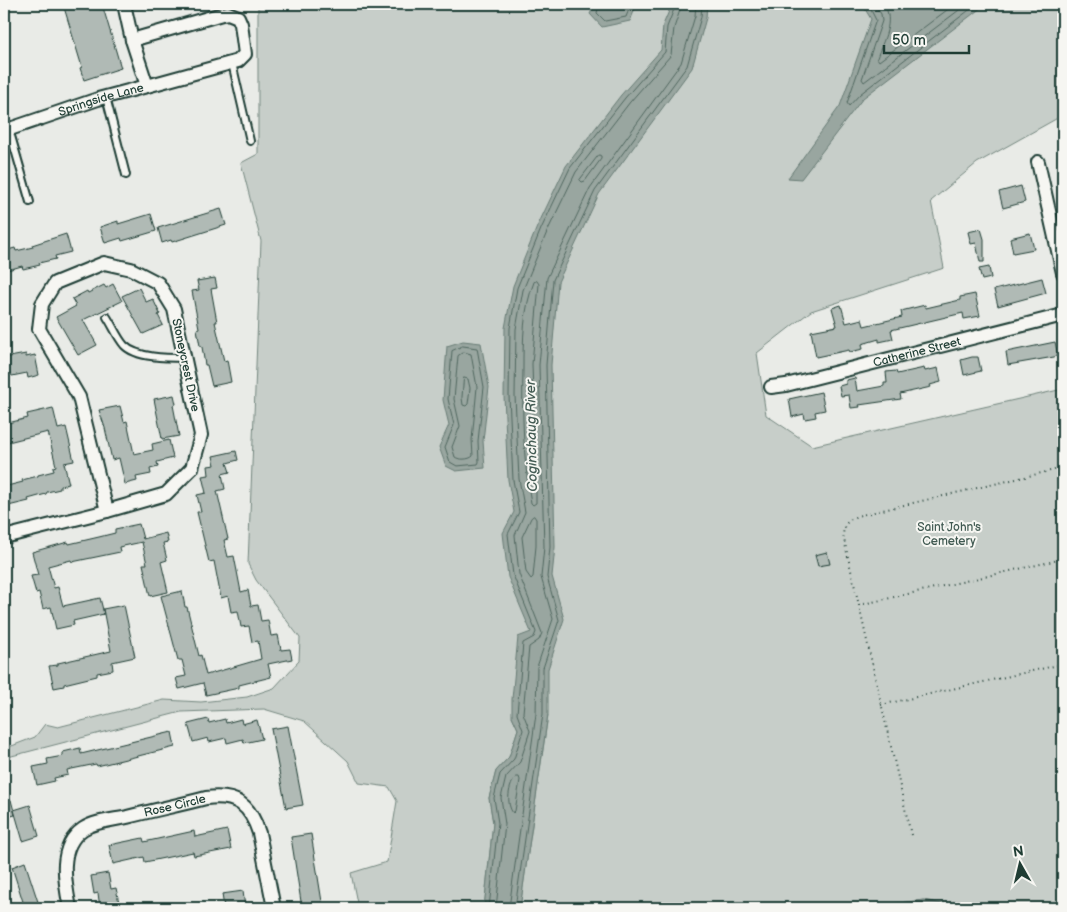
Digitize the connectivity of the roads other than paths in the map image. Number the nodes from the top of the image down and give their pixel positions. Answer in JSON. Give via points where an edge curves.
{"nodes":[{"id":1,"x":124,"y":4,"type":"edge"},
{"id":2,"x":132,"y":40,"type":"junction"},
{"id":3,"x":232,"y":63,"type":"junction"},
{"id":4,"x":147,"y":86,"type":"junction"},
{"id":5,"x":106,"y":98,"type":"junction"},
{"id":6,"x":6,"y":130,"type":"edge"},
{"id":7,"x":250,"y":141,"type":"dead end"},
{"id":8,"x":1038,"y":162,"type":"dead end"},
{"id":9,"x":126,"y":174,"type":"dead end"},
{"id":10,"x":30,"y":202,"type":"dead end"},
{"id":11,"x":1063,"y":273,"type":"edge"},
{"id":12,"x":1063,"y":315,"type":"edge"},
{"id":13,"x":107,"y":317,"type":"dead end"},
{"id":14,"x":185,"y":358,"type":"junction"},
{"id":15,"x":771,"y":387,"type":"dead end"},
{"id":16,"x":107,"y":511,"type":"junction"},
{"id":17,"x":4,"y":537,"type":"edge"},
{"id":18,"x":70,"y":908,"type":"edge"},
{"id":19,"x":274,"y":908,"type":"edge"}],
"edges":[{"from":1,"to":2,"type":"street","name":"Springside Lane"},
{"from":2,"to":3,"type":"street","via":[[228,13],[238,17],[245,48],[245,54]]},
{"from":2,"to":4,"type":"street","name":"Springside Lane"},
{"from":3,"to":4,"type":"street"},
{"from":3,"to":7,"type":"lane"},
{"from":4,"to":5,"type":"street","name":"Springside Lane"},
{"from":5,"to":6,"type":"street","name":"Springside Lane"},
{"from":5,"to":9,"type":"lane"},
{"from":6,"to":10,"type":"lane"},
{"from":8,"to":11,"type":"street"},
{"from":12,"to":15,"type":"street","name":"Catherine Street"},
{"from":13,"to":14,"type":"lane","via":[[124,345],[135,352],[160,358]]},
{"from":14,"to":16,"type":"street","name":"Stoneycrest Drive","via":[[201,435],[192,468],[166,494]]},
{"from":14,"to":16,"type":"street","name":"Stoneycrest Drive","via":[[174,308],[158,283],[131,269],[104,263],[55,283],[42,304],[39,329],[79,397]]},
{"from":16,"to":17,"type":"street","name":"Stoneycrest Drive"},
{"from":18,"to":19,"type":"street","name":"Rose Circle","via":[[64,883],[65,860],[76,836],[84,829],[224,796],[238,801],[255,822]]}]}
